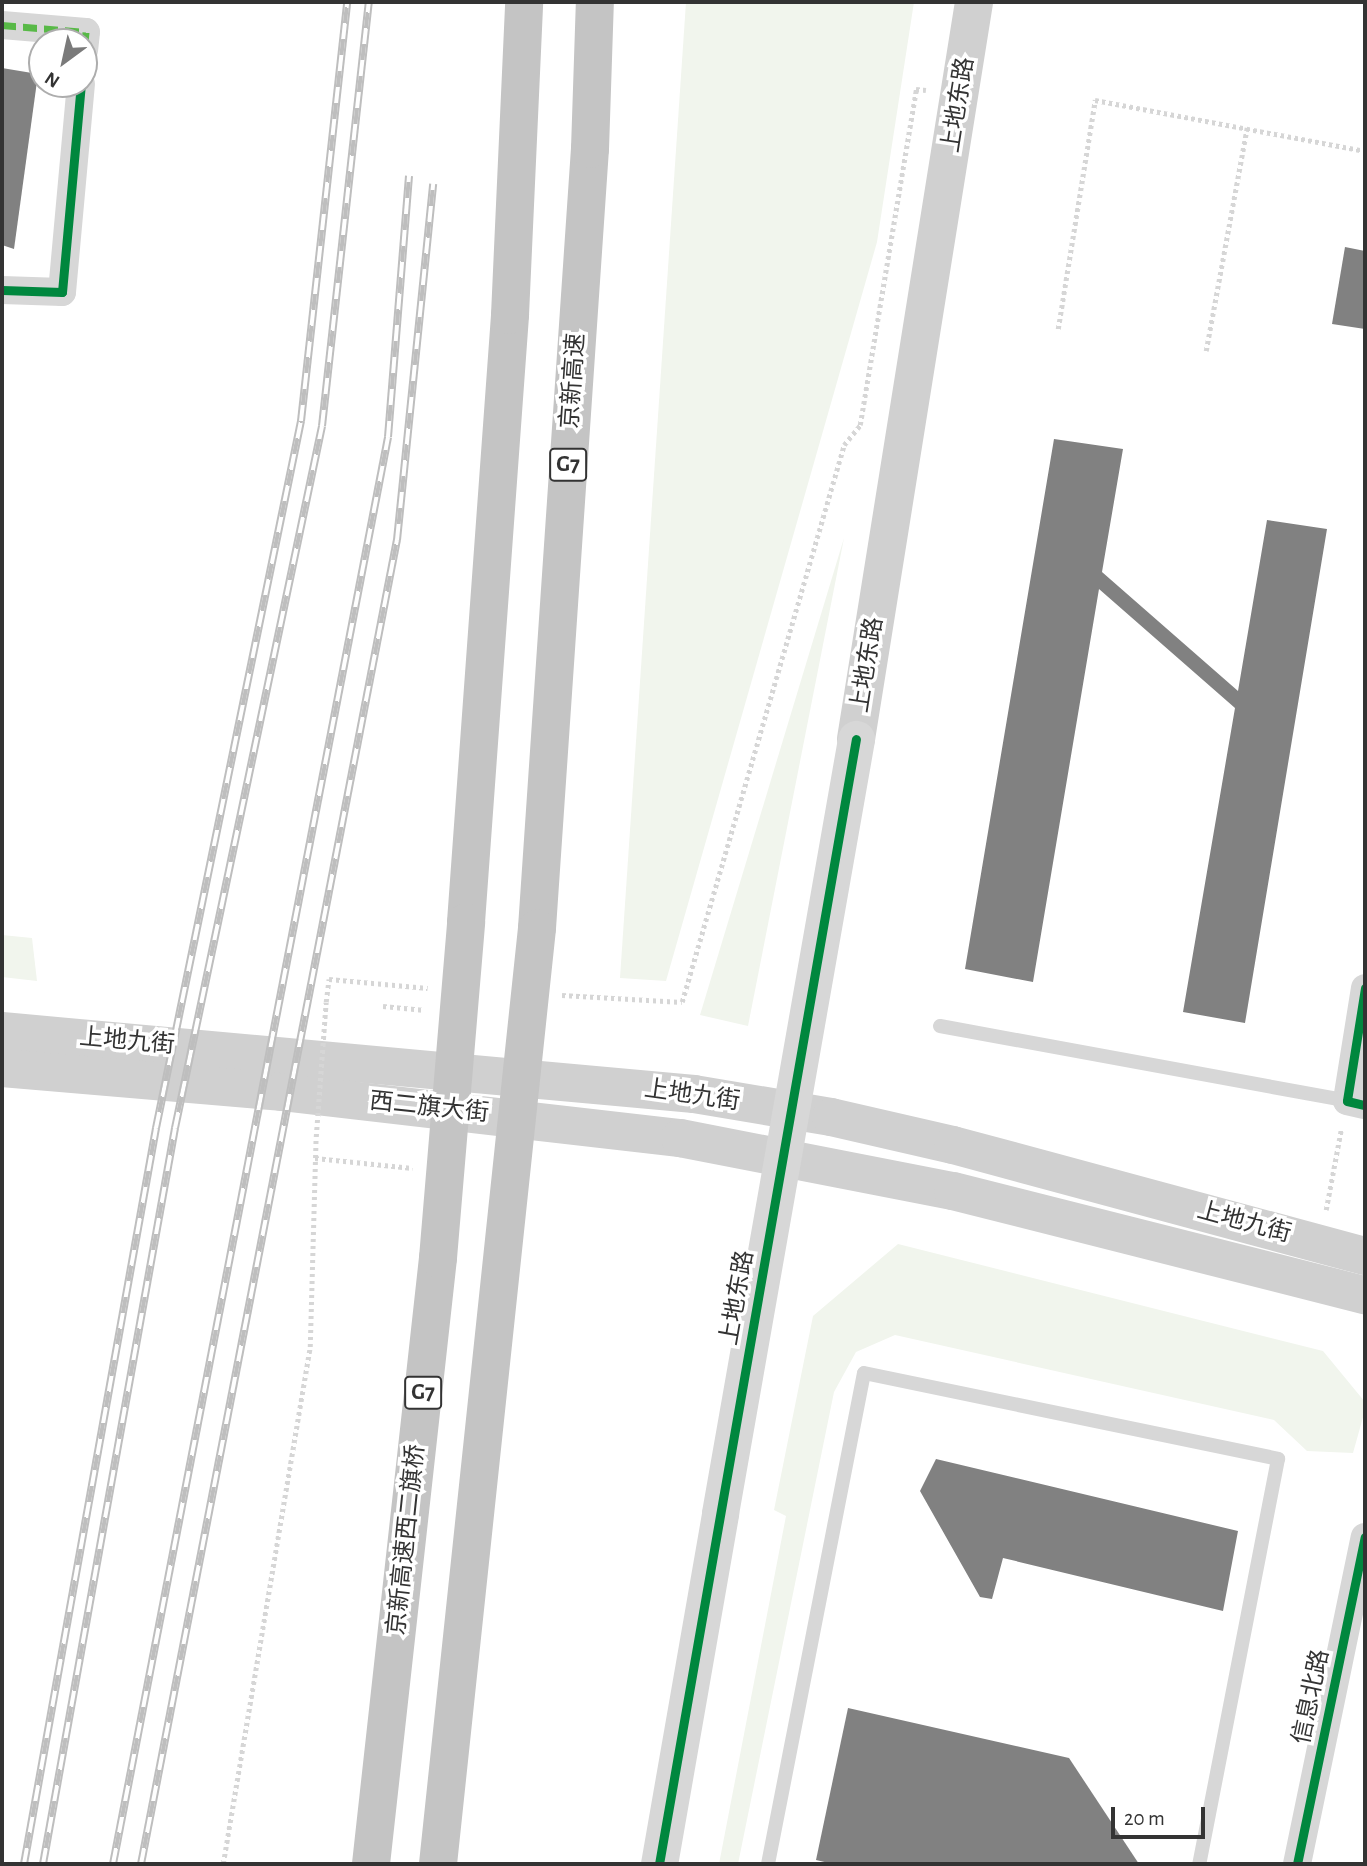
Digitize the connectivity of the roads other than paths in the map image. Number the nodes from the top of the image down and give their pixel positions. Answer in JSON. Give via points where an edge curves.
{"nodes":[{"id":1,"x":524,"y":2,"type":"edge"},
{"id":2,"x":595,"y":2,"type":"edge"},
{"id":3,"x":974,"y":2,"type":"edge"},
{"id":4,"x":2,"y":25,"type":"edge"},
{"id":5,"x":38,"y":28,"type":"edge"},
{"id":6,"x":80,"y":98,"type":"edge"},
{"id":7,"x":2,"y":290,"type":"edge"},
{"id":8,"x":856,"y":739,"type":"joint"},
{"id":9,"x":1365,"y":988,"type":"edge"},
{"id":10,"x":940,"y":1026,"type":"dead end"},
{"id":11,"x":2,"y":1031,"type":"edge"},
{"id":12,"x":2,"y":1068,"type":"edge"},
{"id":13,"x":1356,"y":1103,"type":"edge"},
{"id":14,"x":854,"y":1168,"type":"joint"},
{"id":15,"x":1365,"y":1256,"type":"edge"},
{"id":16,"x":1365,"y":1296,"type":"edge"},
{"id":17,"x":1365,"y":1537,"type":"edge"},
{"id":18,"x":371,"y":1864,"type":"edge"},
{"id":19,"x":438,"y":1864,"type":"edge"},
{"id":20,"x":659,"y":1864,"type":"edge"},
{"id":21,"x":768,"y":1864,"type":"edge"},
{"id":22,"x":1199,"y":1864,"type":"edge"},
{"id":23,"x":1297,"y":1864,"type":"edge"}],
"edges":[{"from":1,"to":18,"type":"highway","name":"京新高速西二旗桥","number":"G7","bridge":true,"via":[[509,328],[466,922],[438,1258]]},
{"from":2,"to":19,"type":"highway","name":"京新高速","number":"G7","bridge":true,"via":[[589,163],[537,928]]},
{"from":3,"to":8,"type":"main road","name":"上地东路"},
{"from":4,"to":5,"type":"street"},
{"from":6,"to":7,"type":"street","via":[[62,292]]},
{"from":8,"to":20,"type":"street","name":"上地东路","bridge":true},
{"from":9,"to":13,"type":"street"},
{"from":10,"to":13,"type":"lane"},
{"from":11,"to":15,"type":"main road","name":"上地九街","via":[[694,1094],[953,1145]]},
{"from":12,"to":14,"type":"main road","name":"西二旗大街","via":[[680,1138]]},
{"from":14,"to":16,"type":"main road","name":"上地九街"},
{"from":17,"to":23,"type":"street","name":"信息北路"},
{"from":21,"to":22,"type":"lane","via":[[864,1373],[1278,1459]]}]}
